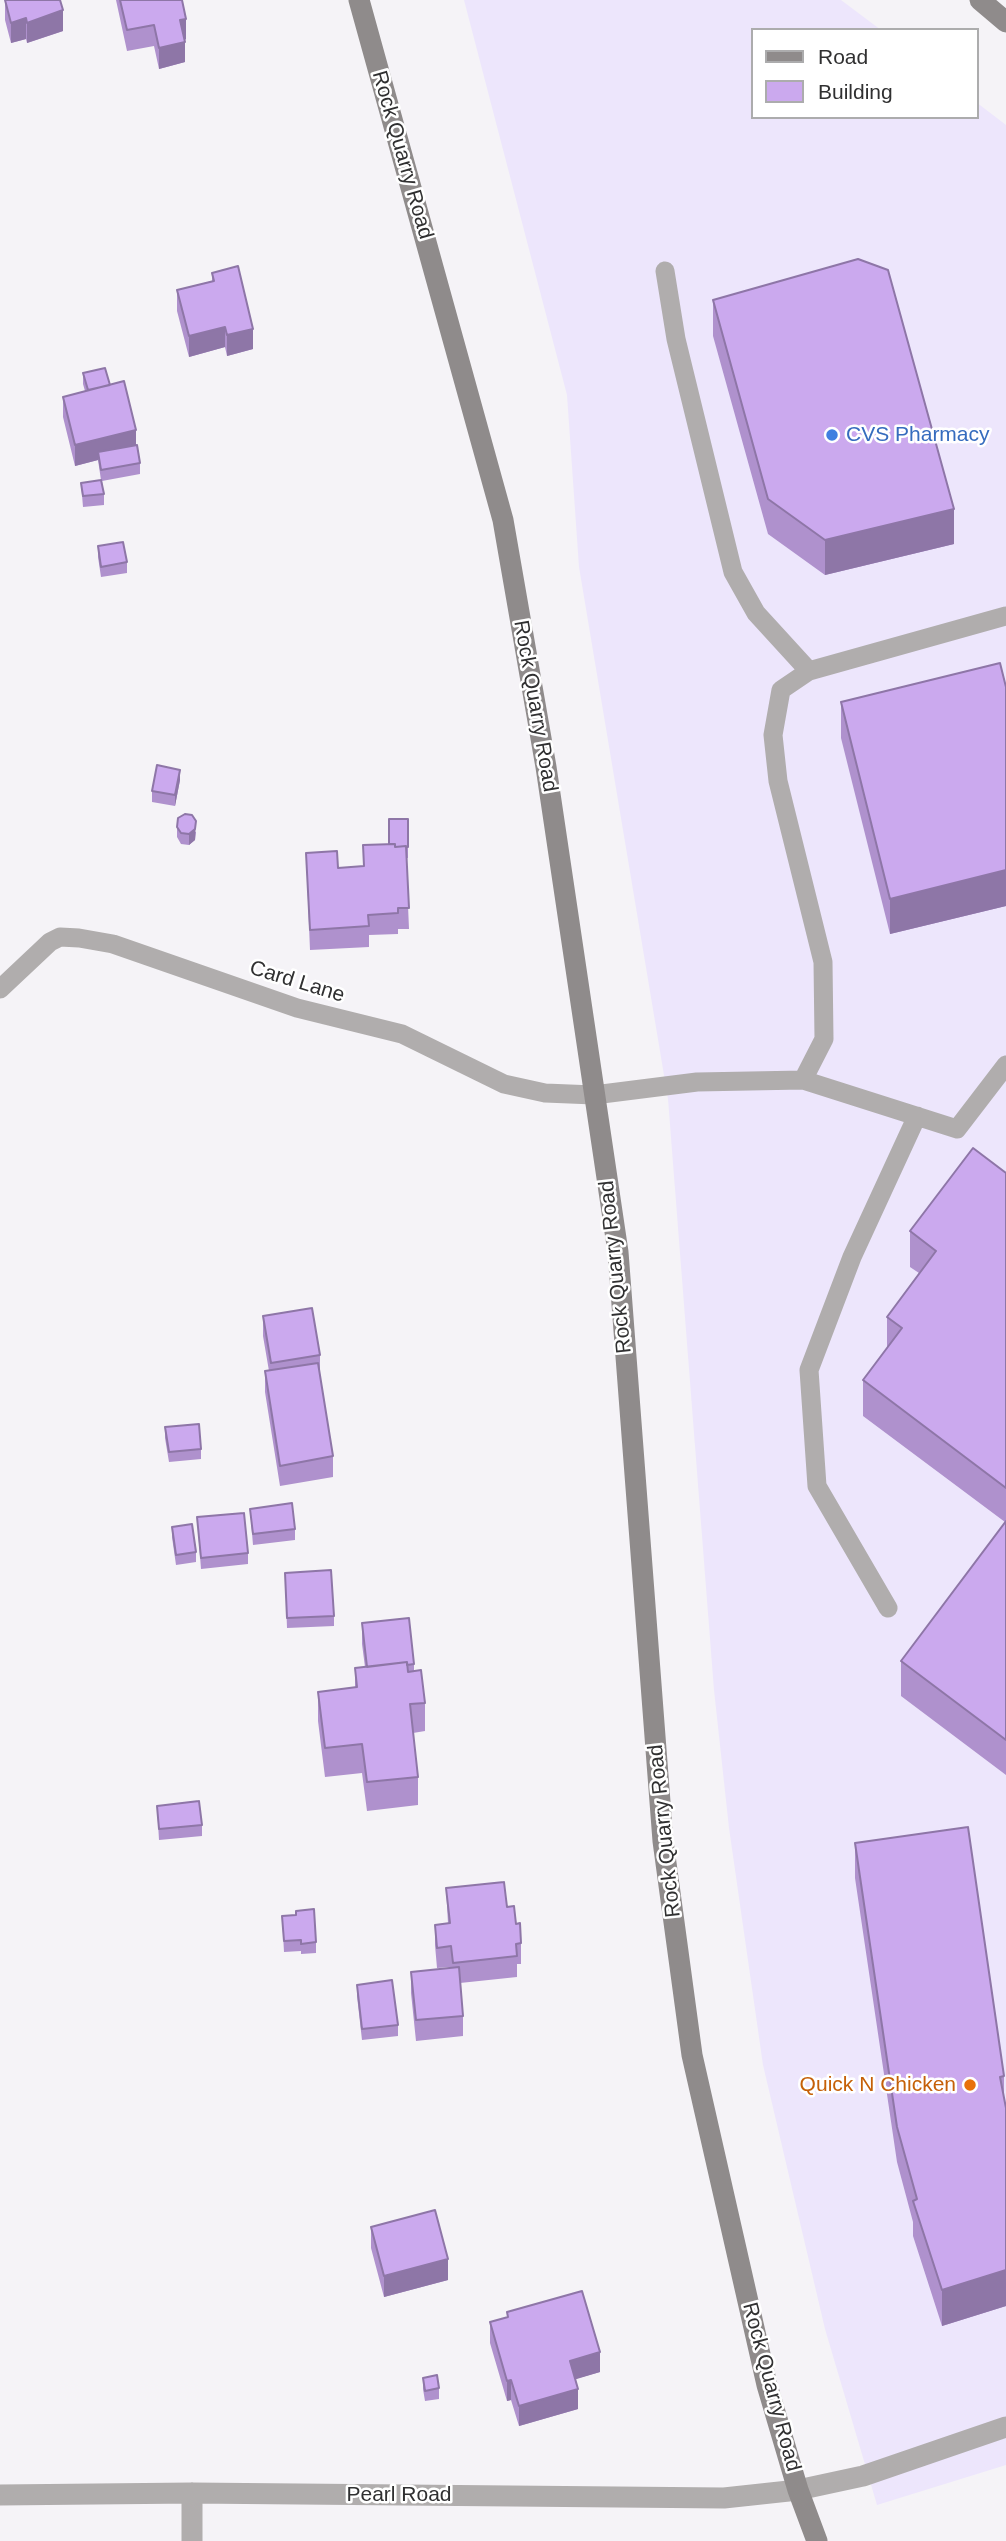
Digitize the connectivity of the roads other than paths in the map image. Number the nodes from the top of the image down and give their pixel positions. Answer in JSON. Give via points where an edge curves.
{"nodes":[{"id":1,"x":980,"y":0,"type":"edge"},
{"id":2,"x":360,"y":1,"type":"edge"},
{"id":3,"x":1006,"y":22,"type":"edge"},
{"id":4,"x":665,"y":271,"type":"dead end"},
{"id":5,"x":1006,"y":617,"type":"edge"},
{"id":6,"x":810,"y":671,"type":"junction"},
{"id":7,"x":0,"y":989,"type":"edge"},
{"id":8,"x":1006,"y":1065,"type":"edge"},
{"id":9,"x":803,"y":1080,"type":"junction"},
{"id":10,"x":594,"y":1095,"type":"junction"},
{"id":11,"x":917,"y":1116,"type":"junction"},
{"id":12,"x":887,"y":1608,"type":"dead end"},
{"id":13,"x":1006,"y":2427,"type":"edge"},
{"id":14,"x":798,"y":2490,"type":"junction"},
{"id":15,"x":192,"y":2493,"type":"junction"},
{"id":16,"x":0,"y":2495,"type":"edge"},
{"id":17,"x":192,"y":2541,"type":"edge"},
{"id":18,"x":817,"y":2541,"type":"edge"}],
"edges":[{"from":1,"to":3,"type":"main road"},
{"from":2,"to":10,"type":"main road","name":"Rock Quarry Road","via":[[503,520],[546,767]]},
{"from":4,"to":6,"type":"lane","via":[[676,339],[733,572],[755,613]]},
{"from":5,"to":6,"type":"lane"},
{"from":6,"to":9,"type":"lane","via":[[781,690],[772,735],[778,781],[823,962],[824,1039]]},
{"from":7,"to":10,"type":"lane","name":"Card Lane","via":[[60,937],[113,944],[297,1008],[402,1034],[504,1084],[545,1093]]},
{"from":8,"to":11,"type":"lane","name":"Card Lane","via":[[957,1129]]},
{"from":9,"to":10,"type":"lane","name":"Card Lane","via":[[697,1082]]},
{"from":9,"to":11,"type":"lane","name":"Card Lane"},
{"from":10,"to":14,"type":"main road","name":"Rock Quarry Road","via":[[618,1252],[663,1842],[692,2055],[767,2385]]},
{"from":11,"to":12,"type":"lane","via":[[852,1257],[809,1370],[817,1486]]},
{"from":13,"to":14,"type":"street","name":"Pearl Road","via":[[863,2476]]},
{"from":14,"to":15,"type":"street","name":"Pearl Road","via":[[724,2498]]},
{"from":14,"to":18,"type":"main road","name":"Rock Quarry Road"},
{"from":15,"to":16,"type":"street","name":"Pearl Road"},
{"from":15,"to":17,"type":"street"}]}
